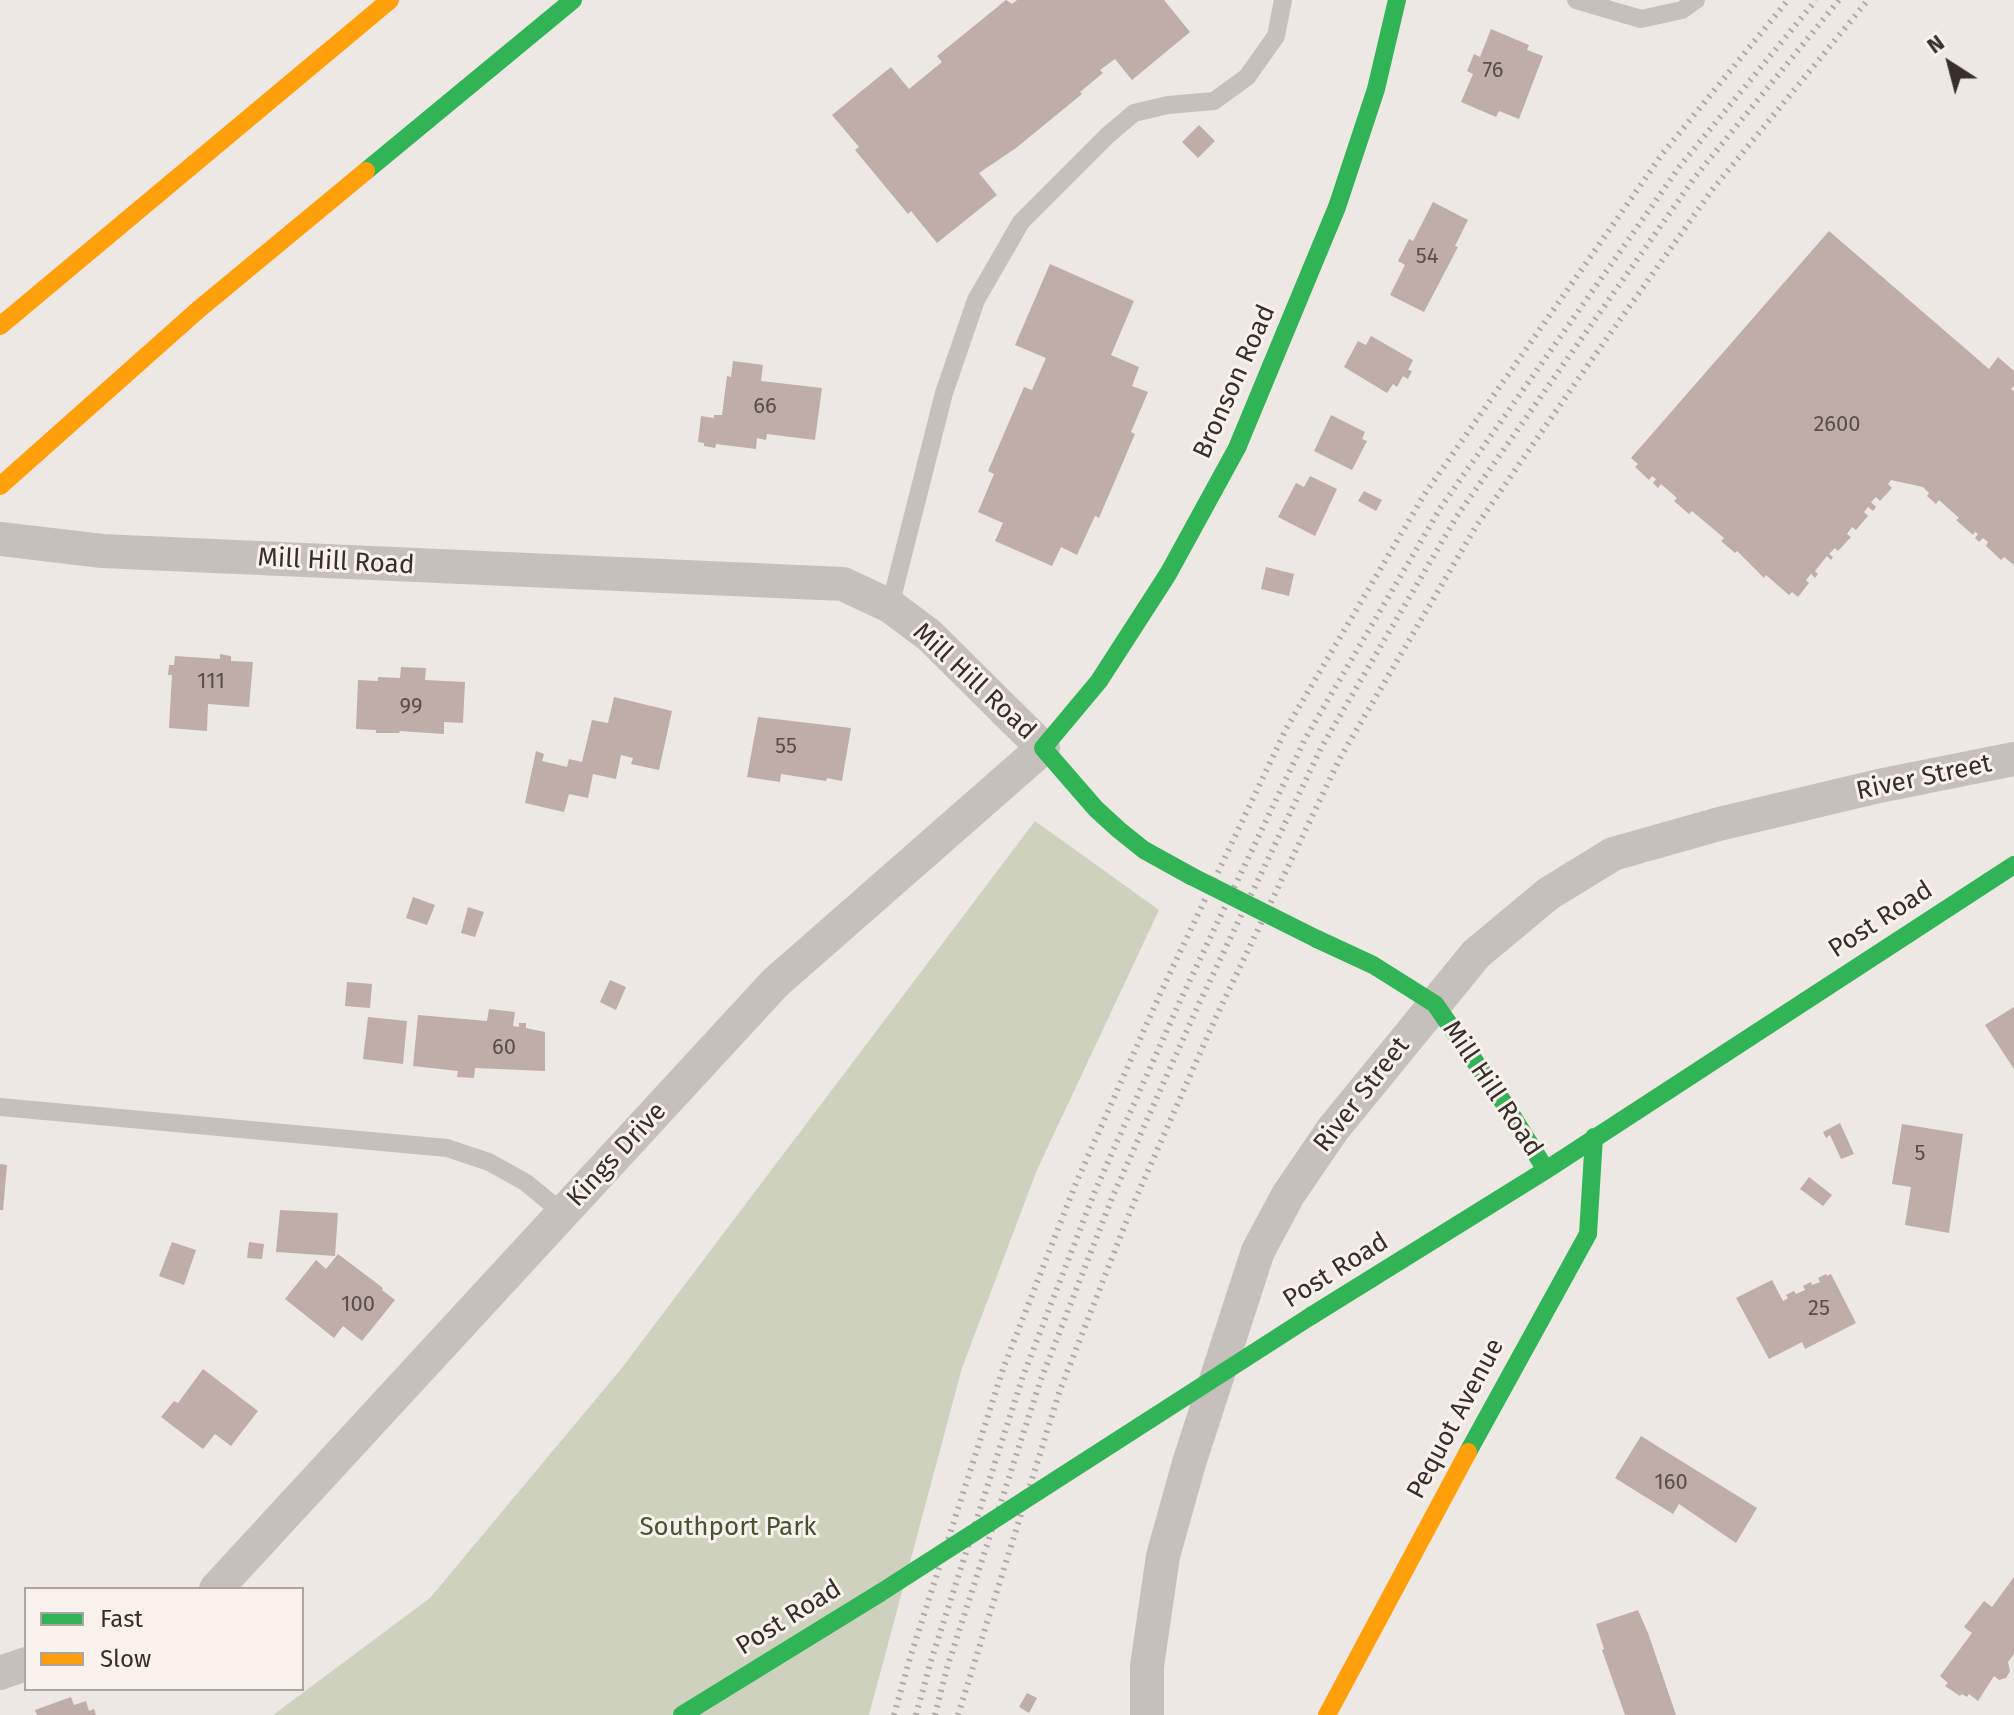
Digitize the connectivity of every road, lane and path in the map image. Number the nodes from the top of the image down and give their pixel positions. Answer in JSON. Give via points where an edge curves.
{"nodes":[{"id":1,"x":390,"y":0,"type":"edge"},
{"id":2,"x":573,"y":0,"type":"edge"},
{"id":3,"x":1283,"y":0,"type":"edge"},
{"id":4,"x":1397,"y":0,"type":"edge"},
{"id":5,"x":1576,"y":0,"type":"edge"},
{"id":6,"x":1696,"y":0,"type":"edge"},
{"id":7,"x":0,"y":326,"type":"edge"},
{"id":8,"x":0,"y":486,"type":"edge"},
{"id":9,"x":0,"y":539,"type":"edge"},
{"id":10,"x":890,"y":606,"type":"junction"},
{"id":11,"x":1043,"y":748,"type":"junction"},
{"id":12,"x":2014,"y":759,"type":"edge"},
{"id":13,"x":2014,"y":865,"type":"edge"},
{"id":14,"x":1435,"y":1004,"type":"junction"},
{"id":15,"x":0,"y":1107,"type":"edge"},
{"id":16,"x":1594,"y":1137,"type":"junction"},
{"id":17,"x":1546,"y":1170,"type":"junction"},
{"id":18,"x":563,"y":1213,"type":"junction"},
{"id":19,"x":218,"y":1587,"type":"edge"},
{"id":20,"x":24,"y":1665,"type":"edge"},
{"id":21,"x":0,"y":1673,"type":"edge"},
{"id":22,"x":682,"y":1715,"type":"edge"},
{"id":23,"x":1147,"y":1715,"type":"edge"},
{"id":24,"x":1327,"y":1715,"type":"edge"}],
"edges":[{"from":1,"to":7,"type":"main road"},
{"from":2,"to":8,"type":"main road","via":[[198,310]]},
{"from":3,"to":10,"type":"lane","via":[[1276,36],[1247,77],[1214,101],[1134,113],[1021,222],[976,300],[944,393]]},
{"from":4,"to":11,"type":"main road","name":"Bronson Road","via":[[1376,89],[1337,207],[1237,448],[1151,601],[1099,681]]},
{"from":5,"to":6,"type":"lane","via":[[1641,19],[1682,10]]},
{"from":9,"to":10,"type":"street","name":"Mill Hill Road","via":[[102,551],[843,584]]},
{"from":10,"to":11,"type":"street","name":"Mill Hill Road","via":[[929,635]]},
{"from":11,"to":14,"type":"main road","name":"Mill Hill Road","bridge":true,"via":[[1096,809],[1144,850],[1373,965]]},
{"from":11,"to":18,"type":"street","name":"Kings Drive","via":[[775,983]]},
{"from":12,"to":14,"type":"street","name":"River Street","via":[[1879,786],[1613,854],[1548,894],[1476,954]]},
{"from":13,"to":16,"type":"main road","name":"Post Road"},
{"from":14,"to":17,"type":"main road","name":"Mill Hill Road"},
{"from":14,"to":23,"type":"street","name":"River Street","via":[[1333,1129],[1258,1251],[1163,1556],[1147,1666]]},
{"from":15,"to":18,"type":"lane","via":[[447,1148],[525,1182]]},
{"from":16,"to":17,"type":"main road","name":"Post Road"},
{"from":16,"to":24,"type":"main road","name":"Pequot Avenue","via":[[1588,1234]]},
{"from":17,"to":22,"type":"main road","name":"Post Road","bridge":true},
{"from":18,"to":19,"type":"street","name":"Kings Drive"},
{"from":20,"to":21,"type":"street"}]}
